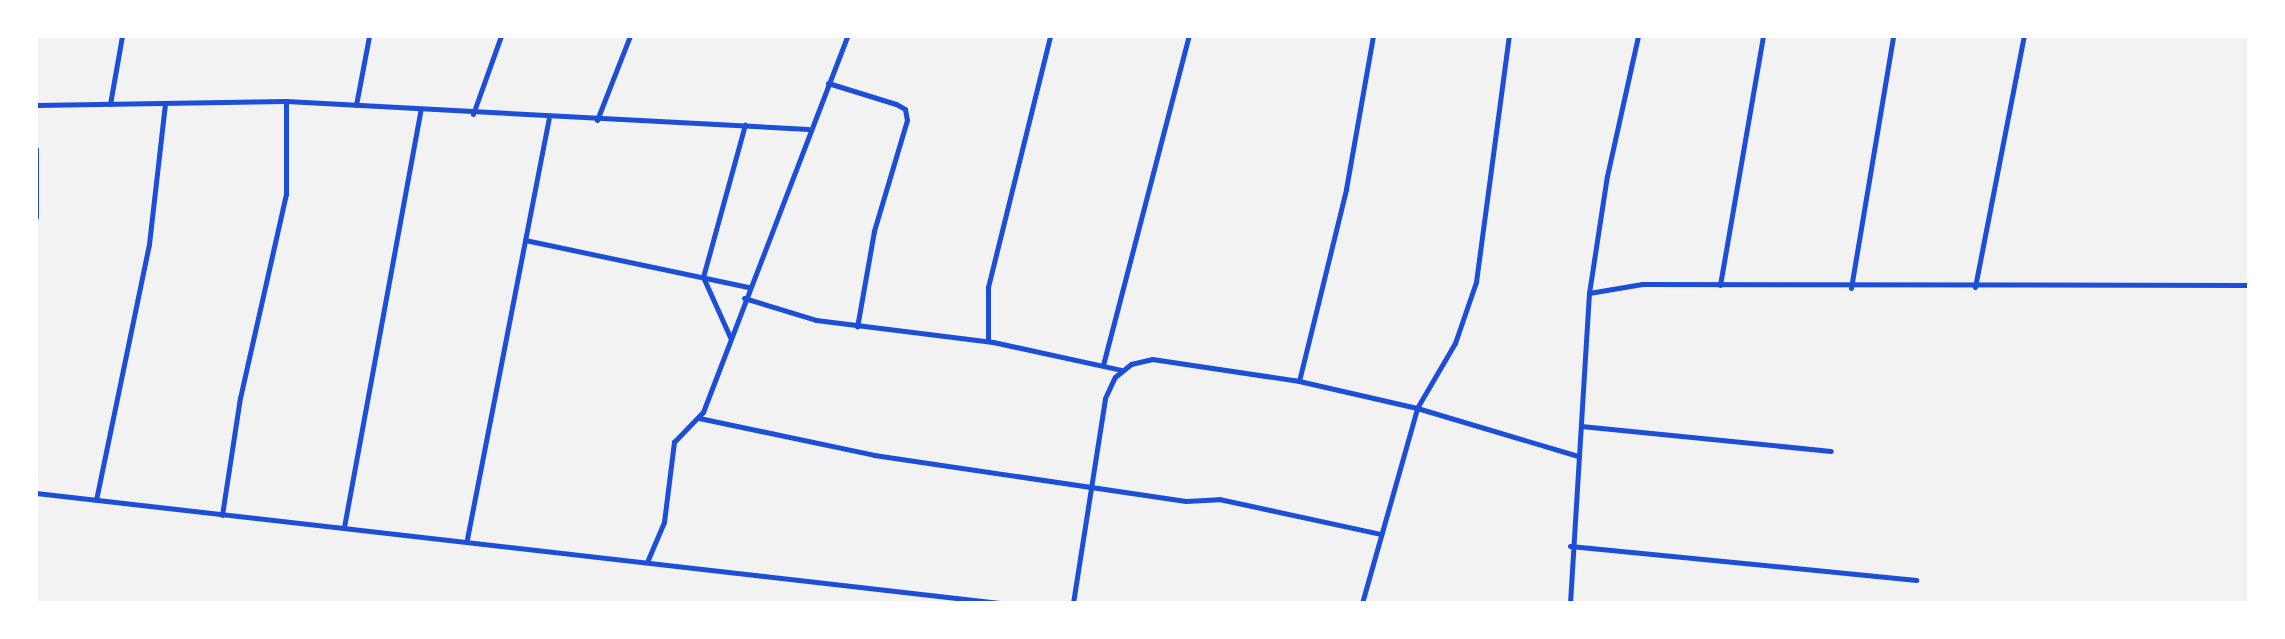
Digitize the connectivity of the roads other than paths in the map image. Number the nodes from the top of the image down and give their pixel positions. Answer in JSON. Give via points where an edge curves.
{"nodes":[{"id":1,"x":122,"y":36,"type":"edge"},
{"id":2,"x":369,"y":36,"type":"edge"},
{"id":3,"x":501,"y":36,"type":"edge"},
{"id":4,"x":630,"y":36,"type":"edge"},
{"id":5,"x":847,"y":36,"type":"edge"},
{"id":6,"x":1050,"y":36,"type":"edge"},
{"id":7,"x":1189,"y":36,"type":"edge"},
{"id":8,"x":1373,"y":36,"type":"edge"},
{"id":9,"x":1509,"y":36,"type":"edge"},
{"id":10,"x":1638,"y":36,"type":"edge"},
{"id":11,"x":1763,"y":36,"type":"edge"},
{"id":12,"x":1893,"y":36,"type":"edge"},
{"id":13,"x":2024,"y":36,"type":"edge"},
{"id":14,"x":828,"y":83,"type":"junction"},
{"id":15,"x":286,"y":101,"type":"junction"},
{"id":16,"x":110,"y":104,"type":"junction"},
{"id":17,"x":165,"y":104,"type":"junction"},
{"id":18,"x":36,"y":105,"type":"edge"},
{"id":19,"x":356,"y":105,"type":"junction"},
{"id":20,"x":420,"y":111,"type":"junction"},
{"id":21,"x":472,"y":114,"type":"junction"},
{"id":22,"x":549,"y":119,"type":"junction"},
{"id":23,"x":597,"y":120,"type":"junction"},
{"id":24,"x":745,"y":125,"type":"junction"},
{"id":25,"x":808,"y":129,"type":"junction"},
{"id":26,"x":36,"y":149,"type":"edge"},
{"id":27,"x":36,"y":217,"type":"edge"},
{"id":28,"x":525,"y":240,"type":"junction"},
{"id":29,"x":703,"y":277,"type":"junction"},
{"id":30,"x":1720,"y":285,"type":"junction"},
{"id":31,"x":2249,"y":285,"type":"edge"},
{"id":32,"x":748,"y":287,"type":"junction"},
{"id":33,"x":1975,"y":287,"type":"junction"},
{"id":34,"x":1851,"y":288,"type":"junction"},
{"id":35,"x":1589,"y":293,"type":"junction"},
{"id":36,"x":744,"y":298,"type":"junction"},
{"id":37,"x":857,"y":327,"type":"junction"},
{"id":38,"x":730,"y":337,"type":"junction"},
{"id":39,"x":988,"y":341,"type":"junction"},
{"id":40,"x":1103,"y":365,"type":"junction"},
{"id":41,"x":1121,"y":370,"type":"junction"},
{"id":42,"x":1299,"y":381,"type":"junction"},
{"id":43,"x":1417,"y":408,"type":"junction"},
{"id":44,"x":699,"y":418,"type":"junction"},
{"id":45,"x":1581,"y":426,"type":"junction"},
{"id":46,"x":1831,"y":451,"type":"dead end"},
{"id":47,"x":1578,"y":456,"type":"junction"},
{"id":48,"x":1090,"y":483,"type":"junction"},
{"id":49,"x":36,"y":493,"type":"edge"},
{"id":50,"x":96,"y":501,"type":"junction"},
{"id":51,"x":222,"y":515,"type":"junction"},
{"id":52,"x":344,"y":527,"type":"junction"},
{"id":53,"x":1381,"y":534,"type":"junction"},
{"id":54,"x":467,"y":539,"type":"junction"},
{"id":55,"x":1570,"y":546,"type":"junction"},
{"id":56,"x":647,"y":562,"type":"junction"},
{"id":57,"x":1916,"y":580,"type":"dead end"},
{"id":58,"x":1000,"y":603,"type":"edge"},
{"id":59,"x":1073,"y":603,"type":"edge"},
{"id":60,"x":1362,"y":603,"type":"edge"},
{"id":61,"x":1570,"y":603,"type":"edge"}],
"edges":[{"from":1,"to":16,"type":"street"},
{"from":2,"to":19,"type":"street"},
{"from":3,"to":21,"type":"street"},
{"from":4,"to":23,"type":"street"},
{"from":5,"to":14,"type":"street"},
{"from":6,"to":39,"type":"street","via":[[988,287]]},
{"from":7,"to":40,"type":"street"},
{"from":8,"to":42,"type":"street","via":[[1346,189]]},
{"from":9,"to":43,"type":"street","via":[[1476,282],[1455,343]]},
{"from":10,"to":35,"type":"street"},
{"from":11,"to":30,"type":"street"},
{"from":12,"to":34,"type":"street"},
{"from":13,"to":33,"type":"street"},
{"from":14,"to":25,"type":"street"},
{"from":14,"to":37,"type":"street","via":[[896,104],[905,109],[907,120],[874,231]]},
{"from":15,"to":17,"type":"street"},
{"from":15,"to":19,"type":"street"},
{"from":15,"to":51,"type":"street","via":[[281,223],[240,398]]},
{"from":16,"to":17,"type":"street"},
{"from":16,"to":18,"type":"street"},
{"from":17,"to":50,"type":"street","via":[[149,244]]},
{"from":19,"to":20,"type":"street"},
{"from":20,"to":21,"type":"street"},
{"from":20,"to":52,"type":"street"},
{"from":21,"to":22,"type":"street"},
{"from":22,"to":23,"type":"street"},
{"from":22,"to":28,"type":"street"},
{"from":23,"to":24,"type":"street"},
{"from":24,"to":25,"type":"street"},
{"from":24,"to":29,"type":"street"},
{"from":25,"to":32,"type":"street"},
{"from":26,"to":27,"type":"street"},
{"from":28,"to":29,"type":"street"},
{"from":28,"to":54,"type":"street"},
{"from":29,"to":32,"type":"street"},
{"from":29,"to":38,"type":"street"},
{"from":30,"to":34,"type":"street"},
{"from":30,"to":35,"type":"street","via":[[1642,284]]},
{"from":31,"to":33,"type":"street"},
{"from":32,"to":36,"type":"street"},
{"from":33,"to":34,"type":"street"},
{"from":35,"to":45,"type":"street"},
{"from":36,"to":37,"type":"street"},
{"from":36,"to":38,"type":"street"},
{"from":37,"to":39,"type":"street"},
{"from":38,"to":44,"type":"street"},
{"from":39,"to":40,"type":"street"},
{"from":40,"to":41,"type":"street"},
{"from":41,"to":42,"type":"street","via":[[1152,359]]},
{"from":41,"to":48,"type":"street","via":[[1105,398]]},
{"from":42,"to":43,"type":"street"},
{"from":43,"to":47,"type":"street"},
{"from":43,"to":53,"type":"street"},
{"from":44,"to":48,"type":"street","via":[[874,455]]},
{"from":44,"to":56,"type":"street","via":[[671,450],[664,522]]},
{"from":45,"to":46,"type":"street"},
{"from":45,"to":47,"type":"street"},
{"from":47,"to":55,"type":"street"},
{"from":48,"to":53,"type":"street","via":[[1186,501],[1219,499]]},
{"from":48,"to":59,"type":"street"},
{"from":49,"to":50,"type":"street"},
{"from":50,"to":51,"type":"street"},
{"from":51,"to":52,"type":"street"},
{"from":52,"to":54,"type":"street"},
{"from":53,"to":60,"type":"street"},
{"from":54,"to":56,"type":"street"},
{"from":55,"to":57,"type":"street"},
{"from":55,"to":61,"type":"street"},
{"from":56,"to":58,"type":"street"}]}
